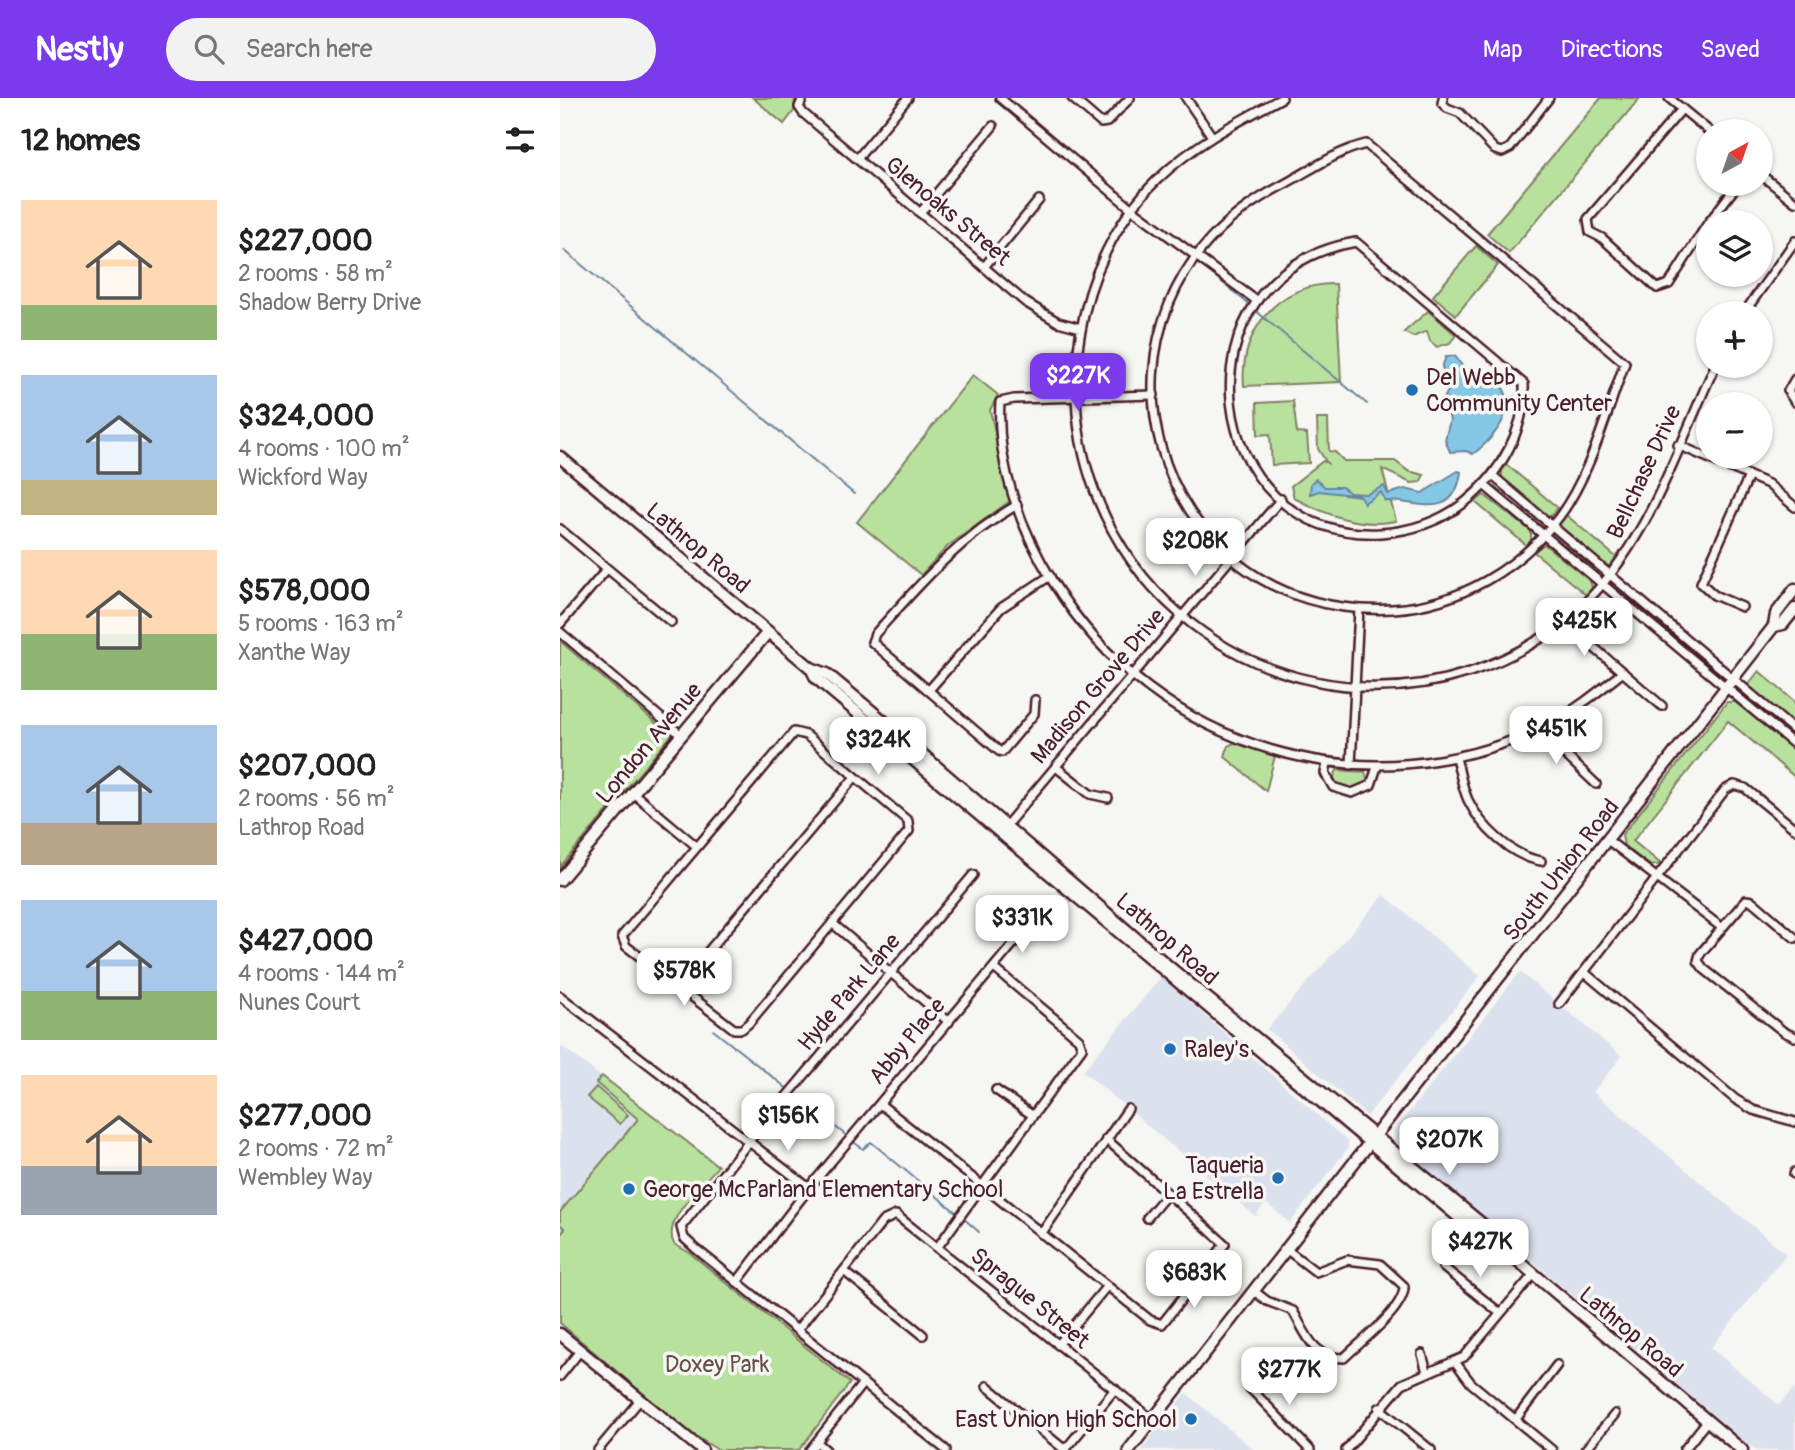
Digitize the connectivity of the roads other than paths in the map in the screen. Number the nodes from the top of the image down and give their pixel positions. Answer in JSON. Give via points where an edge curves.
{"nodes":[{"id":1,"x":803,"y":98,"type":"edge"},
{"id":2,"x":908,"y":98,"type":"edge"},
{"id":3,"x":1000,"y":98,"type":"edge"},
{"id":4,"x":1072,"y":98,"type":"edge"},
{"id":5,"x":1130,"y":98,"type":"edge"},
{"id":6,"x":1186,"y":98,"type":"edge"},
{"id":7,"x":1282,"y":98,"type":"edge"},
{"id":8,"x":1549,"y":98,"type":"edge"},
{"id":9,"x":1670,"y":98,"type":"edge"},
{"id":10,"x":1443,"y":100,"type":"edge"},
{"id":11,"x":1682,"y":109,"type":"junction"},
{"id":12,"x":1696,"y":120,"type":"edge"},
{"id":13,"x":993,"y":126,"type":"dead end"},
{"id":14,"x":1211,"y":135,"type":"junction"},
{"id":15,"x":857,"y":159,"type":"junction"},
{"id":16,"x":1773,"y":184,"type":"edge"},
{"id":17,"x":1729,"y":196,"type":"edge"},
{"id":18,"x":1039,"y":200,"type":"dead end"},
{"id":19,"x":1795,"y":202,"type":"edge"},
{"id":20,"x":1132,"y":209,"type":"junction"},
{"id":21,"x":1718,"y":210,"type":"edge"},
{"id":22,"x":920,"y":213,"type":"junction"},
{"id":23,"x":1795,"y":241,"type":"edge"},
{"id":24,"x":1696,"y":242,"type":"edge"},
{"id":25,"x":1194,"y":256,"type":"junction"},
{"id":26,"x":984,"y":267,"type":"junction"},
{"id":27,"x":1257,"y":301,"type":"junction"},
{"id":28,"x":1753,"y":301,"type":"edge"},
{"id":29,"x":1081,"y":328,"type":"junction"},
{"id":30,"x":1709,"y":378,"type":"edge"},
{"id":31,"x":1795,"y":379,"type":"edge"},
{"id":32,"x":1154,"y":394,"type":"junction"},
{"id":33,"x":1076,"y":399,"type":"junction"},
{"id":34,"x":1795,"y":402,"type":"edge"},
{"id":35,"x":1678,"y":445,"type":"junction"},
{"id":36,"x":560,"y":457,"type":"edge"},
{"id":37,"x":1493,"y":475,"type":"junction"},
{"id":38,"x":1749,"y":475,"type":"junction"},
{"id":39,"x":1485,"y":486,"type":"junction"},
{"id":40,"x":1281,"y":499,"type":"junction"},
{"id":41,"x":1017,"y":505,"type":"junction"},
{"id":42,"x":1795,"y":507,"type":"edge"},
{"id":43,"x":1552,"y":525,"type":"junction"},
{"id":44,"x":560,"y":529,"type":"edge"},
{"id":45,"x":1542,"y":535,"type":"junction"},
{"id":46,"x":1231,"y":557,"type":"junction"},
{"id":47,"x":607,"y":569,"type":"junction"},
{"id":48,"x":1611,"y":575,"type":"junction"},
{"id":49,"x":1050,"y":576,"type":"junction"},
{"id":50,"x":1601,"y":585,"type":"junction"},
{"id":51,"x":1795,"y":589,"type":"edge"},
{"id":52,"x":1742,"y":607,"type":"dead end"},
{"id":53,"x":1359,"y":609,"type":"junction"},
{"id":54,"x":1795,"y":609,"type":"edge"},
{"id":55,"x":1181,"y":617,"type":"junction"},
{"id":56,"x":1563,"y":621,"type":"junction"},
{"id":57,"x":671,"y":622,"type":"dead end"},
{"id":58,"x":560,"y":624,"type":"edge"},
{"id":59,"x":1774,"y":626,"type":"junction"},
{"id":60,"x":560,"y":632,"type":"edge"},
{"id":61,"x":768,"y":632,"type":"junction"},
{"id":62,"x":1623,"y":672,"type":"junction"},
{"id":63,"x":1133,"y":676,"type":"junction"},
{"id":64,"x":1732,"y":679,"type":"junction"},
{"id":65,"x":1356,"y":687,"type":"junction"},
{"id":66,"x":1724,"y":688,"type":"junction"},
{"id":67,"x":929,"y":690,"type":"junction"},
{"id":68,"x":1035,"y":701,"type":"dead end"},
{"id":69,"x":1662,"y":706,"type":"dead end"},
{"id":70,"x":1544,"y":726,"type":"junction"},
{"id":71,"x":1795,"y":731,"type":"edge"},
{"id":72,"x":681,"y":735,"type":"junction"},
{"id":73,"x":1795,"y":745,"type":"edge"},
{"id":74,"x":1455,"y":758,"type":"junction"},
{"id":75,"x":1327,"y":764,"type":"junction"},
{"id":76,"x":1351,"y":765,"type":"junction"},
{"id":77,"x":1056,"y":767,"type":"junction"},
{"id":78,"x":1377,"y":767,"type":"junction"},
{"id":79,"x":855,"y":777,"type":"junction"},
{"id":80,"x":1596,"y":784,"type":"dead end"},
{"id":81,"x":633,"y":793,"type":"junction"},
{"id":82,"x":1108,"y":798,"type":"dead end"},
{"id":83,"x":1003,"y":829,"type":"junction"},
{"id":84,"x":1795,"y":829,"type":"edge"},
{"id":85,"x":1609,"y":841,"type":"junction"},
{"id":86,"x":695,"y":845,"type":"junction"},
{"id":87,"x":1541,"y":861,"type":"dead end"},
{"id":88,"x":973,"y":875,"type":"dead end"},
{"id":89,"x":1657,"y":877,"type":"junction"},
{"id":90,"x":560,"y":880,"type":"edge"},
{"id":91,"x":832,"y":923,"type":"junction"},
{"id":92,"x":1029,"y":925,"type":"dead end"},
{"id":93,"x":1721,"y":927,"type":"junction"},
{"id":94,"x":1795,"y":937,"type":"edge"},
{"id":95,"x":994,"y":968,"type":"junction"},
{"id":96,"x":891,"y":972,"type":"junction"},
{"id":97,"x":1584,"y":972,"type":"junction"},
{"id":98,"x":679,"y":986,"type":"junction"},
{"id":99,"x":560,"y":996,"type":"edge"},
{"id":100,"x":1559,"y":1004,"type":"dead end"},
{"id":101,"x":948,"y":1022,"type":"junction"},
{"id":102,"x":1795,"y":1037,"type":"edge"},
{"id":103,"x":996,"y":1090,"type":"dead end"},
{"id":104,"x":880,"y":1104,"type":"junction"},
{"id":105,"x":1128,"y":1109,"type":"dead end"},
{"id":106,"x":1032,"y":1115,"type":"junction"},
{"id":107,"x":1795,"y":1122,"type":"edge"},
{"id":108,"x":1107,"y":1139,"type":"junction"},
{"id":109,"x":750,"y":1140,"type":"junction"},
{"id":110,"x":1373,"y":1140,"type":"junction"},
{"id":111,"x":983,"y":1186,"type":"junction"},
{"id":112,"x":809,"y":1188,"type":"junction"},
{"id":113,"x":1168,"y":1193,"type":"junction"},
{"id":114,"x":1147,"y":1218,"type":"dead end"},
{"id":115,"x":1041,"y":1234,"type":"junction"},
{"id":116,"x":937,"y":1248,"type":"junction"},
{"id":117,"x":1286,"y":1249,"type":"junction"},
{"id":118,"x":1443,"y":1267,"type":"dead end"},
{"id":119,"x":844,"y":1271,"type":"junction"},
{"id":120,"x":1533,"y":1275,"type":"junction"},
{"id":121,"x":737,"y":1282,"type":"junction"},
{"id":122,"x":1107,"y":1286,"type":"junction"},
{"id":123,"x":1254,"y":1291,"type":"junction"},
{"id":124,"x":1500,"y":1313,"type":"junction"},
{"id":125,"x":797,"y":1330,"type":"junction"},
{"id":126,"x":560,"y":1334,"type":"edge"},
{"id":127,"x":923,"y":1335,"type":"dead end"},
{"id":128,"x":1058,"y":1345,"type":"junction"},
{"id":129,"x":580,"y":1351,"type":"junction"},
{"id":130,"x":1422,"y":1354,"type":"dead end"},
{"id":131,"x":1456,"y":1363,"type":"junction"},
{"id":132,"x":1557,"y":1365,"type":"dead end"},
{"id":133,"x":1427,"y":1372,"type":"junction"},
{"id":134,"x":560,"y":1377,"type":"edge"},
{"id":135,"x":863,"y":1384,"type":"junction"},
{"id":136,"x":987,"y":1386,"type":"dead end"},
{"id":137,"x":1249,"y":1387,"type":"dead end"},
{"id":138,"x":1115,"y":1389,"type":"junction"},
{"id":139,"x":639,"y":1401,"type":"junction"},
{"id":140,"x":1379,"y":1408,"type":"junction"},
{"id":141,"x":1615,"y":1414,"type":"dead end"},
{"id":142,"x":1516,"y":1419,"type":"junction"},
{"id":143,"x":1153,"y":1420,"type":"junction"},
{"id":144,"x":1707,"y":1421,"type":"junction"},
{"id":145,"x":817,"y":1442,"type":"junction"},
{"id":146,"x":598,"y":1450,"type":"edge"},
{"id":147,"x":702,"y":1450,"type":"edge"},
{"id":148,"x":810,"y":1450,"type":"edge"},
{"id":149,"x":826,"y":1450,"type":"edge"},
{"id":150,"x":946,"y":1450,"type":"edge"},
{"id":151,"x":1065,"y":1450,"type":"edge"},
{"id":152,"x":1129,"y":1450,"type":"edge"},
{"id":153,"x":1310,"y":1450,"type":"edge"},
{"id":154,"x":1346,"y":1450,"type":"edge"},
{"id":155,"x":1431,"y":1450,"type":"edge"},
{"id":156,"x":1552,"y":1450,"type":"edge"},
{"id":157,"x":1585,"y":1450,"type":"edge"},
{"id":158,"x":1684,"y":1450,"type":"edge"},
{"id":159,"x":1742,"y":1450,"type":"edge"}],
"edges":[{"from":1,"to":15,"type":"street","name":"Glenoaks Street","via":[[799,107]]},
{"from":2,"to":15,"type":"street"},
{"from":3,"to":20,"type":"street"},
{"from":4,"to":5,"type":"street","via":[[1101,123]]},
{"from":6,"to":14,"type":"street"},
{"from":7,"to":14,"type":"street","name":"Bellchase Drive"},
{"from":8,"to":10,"type":"street","via":[[1502,152]]},
{"from":9,"to":11,"type":"street"},
{"from":11,"to":12,"type":"street"},
{"from":11,"to":24,"type":"street","via":[[1588,219],[1588,226],[1657,288],[1669,284]]},
{"from":13,"to":22,"type":"street"},
{"from":14,"to":20,"type":"street","name":"Bellchase Drive","via":[[1154,183]]},
{"from":15,"to":22,"type":"street","name":"Glenoaks Street"},
{"from":16,"to":19,"type":"street"},
{"from":17,"to":21,"type":"street"},
{"from":18,"to":26,"type":"street"},
{"from":20,"to":25,"type":"street"},
{"from":20,"to":29,"type":"street","name":"Bellchase Drive","via":[[1100,263]]},
{"from":22,"to":26,"type":"street","name":"Glenoaks Street"},
{"from":23,"to":28,"type":"street"},
{"from":25,"to":27,"type":"street"},
{"from":25,"to":32,"type":"street","via":[[1163,317]]},
{"from":25,"to":43,"type":"street","via":[[1254,201],[1366,144],[1625,363],[1578,486]]},
{"from":26,"to":29,"type":"street","name":"Glenoaks Street","via":[[1045,316]]},
{"from":27,"to":37,"type":"street","via":[[1317,251],[1356,242],[1524,383],[1515,435]]},
{"from":27,"to":40,"type":"street","via":[[1237,339],[1230,370],[1230,402],[1244,452]]},
{"from":29,"to":33,"type":"street","name":"Bellchase Drive"},
{"from":30,"to":35,"type":"street","name":"Bellchase Drive"},
{"from":31,"to":34,"type":"street","via":[[1788,391]]},
{"from":32,"to":33,"type":"street"},
{"from":32,"to":46,"type":"street","via":[[1158,434],[1176,487],[1209,536]]},
{"from":33,"to":41,"type":"street","via":[[1000,402],[1006,466]]},
{"from":33,"to":55,"type":"street","name":"Bellchase Drive","via":[[1082,450],[1107,523],[1151,588]]},
{"from":35,"to":38,"type":"street"},
{"from":35,"to":48,"type":"street","name":"Bellchase Drive","via":[[1647,521]]},
{"from":36,"to":61,"type":"street","name":"Lathrop Road"},
{"from":37,"to":39,"type":"street"},
{"from":37,"to":43,"type":"street"},
{"from":38,"to":42,"type":"street"},
{"from":38,"to":52,"type":"street","via":[[1701,583]]},
{"from":39,"to":40,"type":"street","via":[[1443,518],[1395,532],[1344,530],[1307,517]]},
{"from":39,"to":45,"type":"street"},
{"from":40,"to":46,"type":"street","name":"Madison Grove Drive"},
{"from":41,"to":49,"type":"street"},
{"from":41,"to":67,"type":"street","via":[[938,563],[875,634],[874,647]]},
{"from":43,"to":45,"type":"street"},
{"from":43,"to":48,"type":"street"},
{"from":44,"to":47,"type":"street"},
{"from":45,"to":50,"type":"street"},
{"from":45,"to":53,"type":"street","via":[[1476,587],[1427,604]]},
{"from":46,"to":53,"type":"street","via":[[1296,595]]},
{"from":46,"to":55,"type":"street","name":"Madison Grove Drive"},
{"from":47,"to":57,"type":"street"},
{"from":47,"to":58,"type":"street"},
{"from":48,"to":50,"type":"street","name":"Bellchase Drive"},
{"from":48,"to":64,"type":"street"},
{"from":49,"to":63,"type":"street","via":[[1094,639]]},
{"from":49,"to":67,"type":"street","via":[[1001,608]]},
{"from":50,"to":56,"type":"street","name":"Bellchase Drive"},
{"from":50,"to":66,"type":"street"},
{"from":51,"to":59,"type":"street","name":"South Union Road","via":[[1776,614]]},
{"from":53,"to":65,"type":"street"},
{"from":54,"to":59,"type":"street","name":"South Union Road","via":[[1783,624]]},
{"from":55,"to":63,"type":"street","name":"Madison Grove Drive"},
{"from":55,"to":65,"type":"street","name":"Bellchase Drive","via":[[1236,654],[1269,668]]},
{"from":56,"to":62,"type":"street"},
{"from":56,"to":65,"type":"street","name":"Bellchase Drive","via":[[1510,657],[1446,680]]},
{"from":59,"to":64,"type":"street","name":"South Union Road"},
{"from":60,"to":72,"type":"street"},
{"from":61,"to":72,"type":"street","name":"London Avenue"},
{"from":61,"to":83,"type":"street","name":"Lathrop Road","via":[[811,668],[816,678]]},
{"from":62,"to":69,"type":"street"},
{"from":62,"to":70,"type":"street","via":[[1580,706]]},
{"from":63,"to":75,"type":"street","via":[[1200,722],[1242,740]]},
{"from":63,"to":77,"type":"street","name":"Madison Grove Drive"},
{"from":64,"to":66,"type":"street","name":"South Union Road"},
{"from":64,"to":71,"type":"street"},
{"from":65,"to":76,"type":"street"},
{"from":66,"to":73,"type":"street"},
{"from":66,"to":85,"type":"street","name":"South Union Road"},
{"from":67,"to":68,"type":"street","via":[[1002,752],[1034,714]]},
{"from":70,"to":74,"type":"street"},
{"from":70,"to":80,"type":"street","via":[[1556,746]]},
{"from":72,"to":81,"type":"street","name":"London Avenue"},
{"from":74,"to":78,"type":"street"},
{"from":74,"to":87,"type":"street","via":[[1468,799],[1481,821],[1516,852]]},
{"from":75,"to":76,"type":"street"},
{"from":75,"to":78,"type":"street","via":[[1325,773],[1333,787],[1352,793],[1371,785]]},
{"from":76,"to":78,"type":"street"},
{"from":77,"to":82,"type":"street","via":[[1090,794]]},
{"from":77,"to":83,"type":"street","name":"Madison Grove Drive"},
{"from":79,"to":86,"type":"street","via":[[806,735],[794,732]]},
{"from":79,"to":91,"type":"street","via":[[910,826],[905,838]]},
{"from":79,"to":98,"type":"street"},
{"from":81,"to":86,"type":"street"},
{"from":81,"to":90,"type":"street","name":"London Avenue"},
{"from":83,"to":110,"type":"street","name":"Lathrop Road"},
{"from":84,"to":89,"type":"street","via":[[1745,788],[1734,785],[1725,790]]},
{"from":85,"to":89,"type":"street"},
{"from":85,"to":110,"type":"street","name":"South Union Road"},
{"from":86,"to":98,"type":"street","via":[[622,933],[626,946]]},
{"from":88,"to":96,"type":"street","name":"Hyde Park Lane"},
{"from":89,"to":93,"type":"street"},
{"from":89,"to":97,"type":"street"},
{"from":91,"to":96,"type":"street"},
{"from":91,"to":98,"type":"street","via":[[740,1030]]},
{"from":92,"to":95,"type":"street","name":"Abby Place"},
{"from":93,"to":94,"type":"street","via":[[1745,900]]},
{"from":93,"to":102,"type":"street","via":[[1698,961]]},
{"from":95,"to":101,"type":"street","name":"Abby Place"},
{"from":95,"to":106,"type":"street","via":[[1082,1044],[1081,1052]]},
{"from":96,"to":101,"type":"street"},
{"from":96,"to":109,"type":"street","name":"Hyde Park Lane"},
{"from":97,"to":100,"type":"street"},
{"from":97,"to":107,"type":"street","via":[[1735,1099],[1753,1110]]},
{"from":99,"to":109,"type":"street"},
{"from":101,"to":104,"type":"street","name":"Abby Place"},
{"from":103,"to":106,"type":"street"},
{"from":104,"to":111,"type":"street"},
{"from":104,"to":112,"type":"street","name":"Abby Place"},
{"from":105,"to":108,"type":"street"},
{"from":106,"to":111,"type":"street"},
{"from":108,"to":113,"type":"street"},
{"from":108,"to":115,"type":"street"},
{"from":109,"to":112,"type":"street"},
{"from":109,"to":121,"type":"street","name":"Hyde Park Lane","via":[[681,1227],[682,1234]]},
{"from":110,"to":117,"type":"street","name":"South Union Road"},
{"from":110,"to":120,"type":"street","name":"Lathrop Road","via":[[1461,1219]]},
{"from":111,"to":115,"type":"street"},
{"from":111,"to":116,"type":"street"},
{"from":112,"to":121,"type":"street","name":"Abby Place"},
{"from":113,"to":114,"type":"street"},
{"from":113,"to":122,"type":"street","via":[[1225,1244],[1168,1320],[1157,1324]]},
{"from":115,"to":122,"type":"street"},
{"from":116,"to":119,"type":"street","name":"Sprague Street","via":[[896,1215],[883,1221]]},
{"from":116,"to":128,"type":"street","name":"Sprague Street"},
{"from":117,"to":123,"type":"street","name":"South Union Road"},
{"from":117,"to":123,"type":"street","via":[[1316,1272],[1347,1260],[1380,1264],[1404,1286],[1404,1294],[1383,1322],[1344,1359],[1314,1348],[1293,1311]]},
{"from":118,"to":124,"type":"street"},
{"from":119,"to":125,"type":"street"},
{"from":119,"to":127,"type":"street"},
{"from":120,"to":124,"type":"street"},
{"from":120,"to":144,"type":"street","name":"Lathrop Road"},
{"from":121,"to":125,"type":"street"},
{"from":122,"to":128,"type":"street"},
{"from":123,"to":143,"type":"street","name":"South Union Road"},
{"from":124,"to":131,"type":"street"},
{"from":125,"to":135,"type":"street"},
{"from":126,"to":129,"type":"street"},
{"from":128,"to":138,"type":"street","name":"Sprague Street"},
{"from":129,"to":134,"type":"street"},
{"from":129,"to":139,"type":"street"},
{"from":130,"to":133,"type":"street"},
{"from":131,"to":133,"type":"street"},
{"from":131,"to":142,"type":"street","via":[[1471,1383]]},
{"from":132,"to":142,"type":"street"},
{"from":133,"to":140,"type":"street","via":[[1402,1384]]},
{"from":135,"to":145,"type":"street"},
{"from":135,"to":150,"type":"street"},
{"from":136,"to":151,"type":"street"},
{"from":137,"to":153,"type":"street"},
{"from":138,"to":143,"type":"street","name":"Sprague Street"},
{"from":138,"to":151,"type":"street"},
{"from":139,"to":146,"type":"street"},
{"from":139,"to":147,"type":"street"},
{"from":140,"to":154,"type":"street"},
{"from":140,"to":155,"type":"street"},
{"from":141,"to":157,"type":"street"},
{"from":142,"to":156,"type":"street"},
{"from":143,"to":152,"type":"street","name":"South Union Road"},
{"from":144,"to":158,"type":"street"},
{"from":144,"to":159,"type":"street","name":"Lathrop Road"},
{"from":145,"to":148,"type":"street"},
{"from":145,"to":149,"type":"street"}]}
